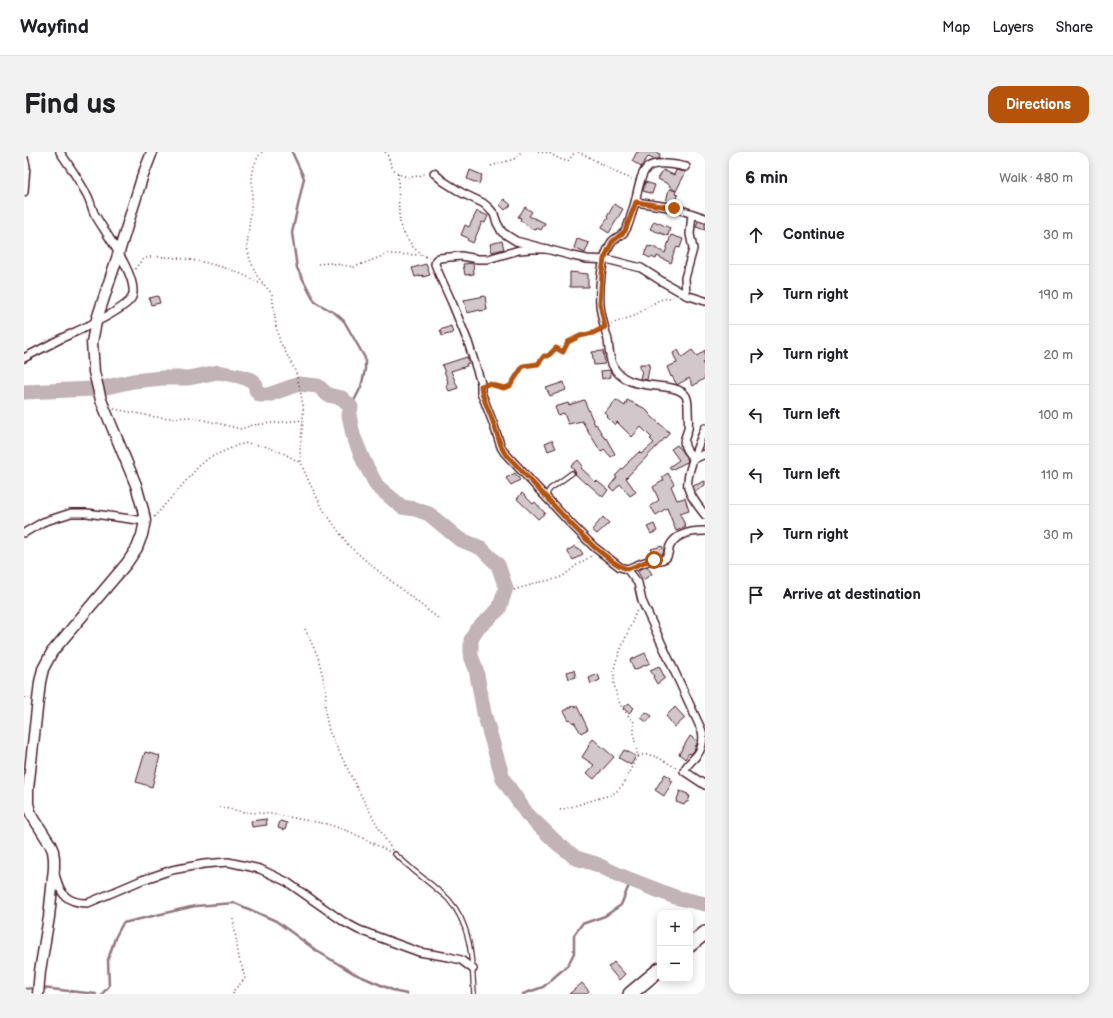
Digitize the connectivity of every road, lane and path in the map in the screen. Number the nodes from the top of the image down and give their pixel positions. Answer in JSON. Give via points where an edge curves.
{"nodes":[{"id":1,"x":60,"y":152,"type":"edge"},
{"id":2,"x":152,"y":152,"type":"edge"},
{"id":3,"x":262,"y":152,"type":"edge"},
{"id":4,"x":385,"y":152,"type":"edge"},
{"id":5,"x":521,"y":152,"type":"edge"},
{"id":6,"x":538,"y":152,"type":"edge"},
{"id":7,"x":575,"y":152,"type":"edge"},
{"id":8,"x":578,"y":152,"type":"edge"},
{"id":9,"x":24,"y":158,"type":"edge"},
{"id":10,"x":491,"y":166,"type":"dead end"},
{"id":11,"x":686,"y":167,"type":"dead end"},
{"id":12,"x":434,"y":173,"type":"joint"},
{"id":13,"x":398,"y":174,"type":"junction"},
{"id":14,"x":640,"y":181,"type":"junction"},
{"id":15,"x":24,"y":192,"type":"edge"},
{"id":16,"x":636,"y":202,"type":"junction"},
{"id":17,"x":692,"y":214,"type":"junction"},
{"id":18,"x":705,"y":218,"type":"edge"},
{"id":19,"x":547,"y":249,"type":"junction"},
{"id":20,"x":119,"y":252,"type":"junction"},
{"id":21,"x":422,"y":255,"type":"junction"},
{"id":22,"x":604,"y":259,"type":"junction"},
{"id":23,"x":436,"y":260,"type":"junction"},
{"id":24,"x":318,"y":264,"type":"dead end"},
{"id":25,"x":132,"y":281,"type":"junction"},
{"id":26,"x":267,"y":287,"type":"junction"},
{"id":27,"x":686,"y":295,"type":"junction"},
{"id":28,"x":705,"y":301,"type":"edge"},
{"id":29,"x":96,"y":322,"type":"junction"},
{"id":30,"x":605,"y":327,"type":"junction"},
{"id":31,"x":24,"y":358,"type":"edge"},
{"id":32,"x":481,"y":386,"type":"junction"},
{"id":33,"x":104,"y":407,"type":"junction"},
{"id":34,"x":303,"y":420,"type":"junction"},
{"id":35,"x":705,"y":428,"type":"edge"},
{"id":36,"x":705,"y":454,"type":"edge"},
{"id":37,"x":694,"y":458,"type":"junction"},
{"id":38,"x":301,"y":463,"type":"junction"},
{"id":39,"x":572,"y":473,"type":"dead end"},
{"id":40,"x":548,"y":500,"type":"junction"},
{"id":41,"x":705,"y":514,"type":"edge"},
{"id":42,"x":144,"y":525,"type":"junction"},
{"id":43,"x":705,"y":531,"type":"edge"},
{"id":44,"x":24,"y":533,"type":"edge"},
{"id":45,"x":600,"y":551,"type":"junction"},
{"id":46,"x":627,"y":569,"type":"junction"},
{"id":47,"x":514,"y":590,"type":"dead end"},
{"id":48,"x":642,"y":601,"type":"junction"},
{"id":49,"x":440,"y":620,"type":"dead end"},
{"id":50,"x":304,"y":629,"type":"dead end"},
{"id":51,"x":705,"y":750,"type":"edge"},
{"id":52,"x":698,"y":755,"type":"junction"},
{"id":53,"x":638,"y":756,"type":"junction"},
{"id":54,"x":684,"y":771,"type":"junction"},
{"id":55,"x":705,"y":785,"type":"edge"},
{"id":56,"x":219,"y":807,"type":"dead end"},
{"id":57,"x":560,"y":810,"type":"dead end"},
{"id":58,"x":395,"y":854,"type":"junction"},
{"id":59,"x":54,"y":868,"type":"junction"},
{"id":60,"x":233,"y":918,"type":"dead end"},
{"id":61,"x":705,"y":933,"type":"edge"},
{"id":62,"x":693,"y":943,"type":"edge"},
{"id":63,"x":473,"y":969,"type":"junction"},
{"id":64,"x":657,"y":972,"type":"edge"},
{"id":65,"x":38,"y":994,"type":"edge"},
{"id":66,"x":233,"y":994,"type":"edge"},
{"id":67,"x":474,"y":994,"type":"edge"},
{"id":68,"x":630,"y":994,"type":"edge"}],
"edges":[{"from":1,"to":20,"type":"street","via":[[77,176],[94,212]]},
{"from":2,"to":20,"type":"street"},
{"from":3,"to":26,"type":"path","via":[[254,166],[252,177],[247,247],[257,276]]},
{"from":4,"to":13,"type":"path"},
{"from":5,"to":10,"type":"path","via":[[514,159]]},
{"from":6,"to":7,"type":"path","via":[[547,152],[568,161]]},
{"from":8,"to":14,"type":"path","via":[[629,179]]},
{"from":9,"to":15,"type":"street"},
{"from":11,"to":14,"type":"street","via":[[653,164],[646,167]]},
{"from":12,"to":13,"type":"path","via":[[416,177]]},
{"from":12,"to":19,"type":"street","via":[[489,208],[502,232],[516,241]]},
{"from":13,"to":21,"type":"path","via":[[398,214],[401,229]]},
{"from":14,"to":16,"type":"street"},
{"from":16,"to":17,"type":"street","via":[[674,208]]},
{"from":16,"to":22,"type":"street","via":[[625,231],[612,242]]},
{"from":17,"to":18,"type":"street"},
{"from":17,"to":27,"type":"street","via":[[690,234],[693,249],[685,278]]},
{"from":19,"to":22,"type":"street"},
{"from":19,"to":23,"type":"street","via":[[519,250],[488,259],[461,256]]},
{"from":20,"to":25,"type":"street"},
{"from":20,"to":29,"type":"street"},
{"from":21,"to":23,"type":"path"},
{"from":21,"to":24,"type":"path","via":[[388,254],[354,267]]},
{"from":22,"to":27,"type":"street","via":[[641,268]]},
{"from":22,"to":30,"type":"street","via":[[600,304]]},
{"from":23,"to":32,"type":"street","via":[[438,274],[468,342]]},
{"from":25,"to":26,"type":"path","via":[[133,272],[138,264],[144,259],[155,257],[174,258],[228,269]]},
{"from":25,"to":29,"type":"street","via":[[132,298]]},
{"from":26,"to":34,"type":"path","via":[[272,294],[280,342],[295,370],[299,384]]},
{"from":27,"to":28,"type":"street"},
{"from":27,"to":30,"type":"path","via":[[659,300],[634,316]]},
{"from":29,"to":31,"type":"street"},
{"from":29,"to":33,"type":"street","via":[[92,342],[94,372]]},
{"from":30,"to":32,"type":"path","via":[[568,342],[563,352],[556,348],[538,364],[523,366],[510,386]]},
{"from":30,"to":37,"type":"street","via":[[610,358],[619,374],[637,384],[673,389],[686,395],[688,428],[684,443],[687,452]]},
{"from":32,"to":40,"type":"street","via":[[501,447]]},
{"from":33,"to":34,"type":"path","via":[[156,417],[191,417],[241,430],[253,425]]},
{"from":33,"to":42,"type":"street","via":[[136,485]]},
{"from":34,"to":38,"type":"path"},
{"from":35,"to":37,"type":"street"},
{"from":36,"to":37,"type":"street"},
{"from":37,"to":41,"type":"street","via":[[688,488]]},
{"from":38,"to":42,"type":"path","via":[[264,446],[247,443],[238,445],[209,458],[200,465]]},
{"from":38,"to":49,"type":"path","via":[[323,509],[349,546]]},
{"from":39,"to":40,"type":"lane","via":[[550,489]]},
{"from":40,"to":45,"type":"street"},
{"from":42,"to":44,"type":"street","via":[[87,513],[71,513],[43,522]]},
{"from":42,"to":59,"type":"street","via":[[137,548],[127,563],[52,652],[43,669],[28,782],[28,804],[31,814],[53,851]]},
{"from":43,"to":46,"type":"street","via":[[690,532],[675,539],[665,559],[645,562]]},
{"from":45,"to":46,"type":"street"},
{"from":45,"to":47,"type":"path","via":[[563,576],[534,582]]},
{"from":46,"to":48,"type":"street","via":[[638,583]]},
{"from":48,"to":52,"type":"street","via":[[702,731],[702,744]]},
{"from":48,"to":53,"type":"path","via":[[616,661],[614,684],[622,708],[634,722]]},
{"from":50,"to":58,"type":"path","via":[[320,663],[326,690],[325,711],[329,731],[357,788]]},
{"from":51,"to":52,"type":"street"},
{"from":52,"to":54,"type":"street"},
{"from":53,"to":54,"type":"path","via":[[645,754],[656,757]]},
{"from":53,"to":57,"type":"path","via":[[623,785],[616,792]]},
{"from":54,"to":55,"type":"street"},
{"from":56,"to":58,"type":"path","via":[[327,824],[351,832]]},
{"from":58,"to":63,"type":"lane","via":[[449,900],[457,911],[464,923]]},
{"from":59,"to":63,"type":"street","via":[[58,886],[66,898],[88,903],[172,870],[222,862],[248,866],[287,882],[359,930],[418,952],[461,960]]},
{"from":59,"to":65,"type":"street"},
{"from":60,"to":66,"type":"path","via":[[245,979]]},
{"from":61,"to":62,"type":"highway"},
{"from":63,"to":67,"type":"lane"},
{"from":64,"to":68,"type":"highway"}]}
